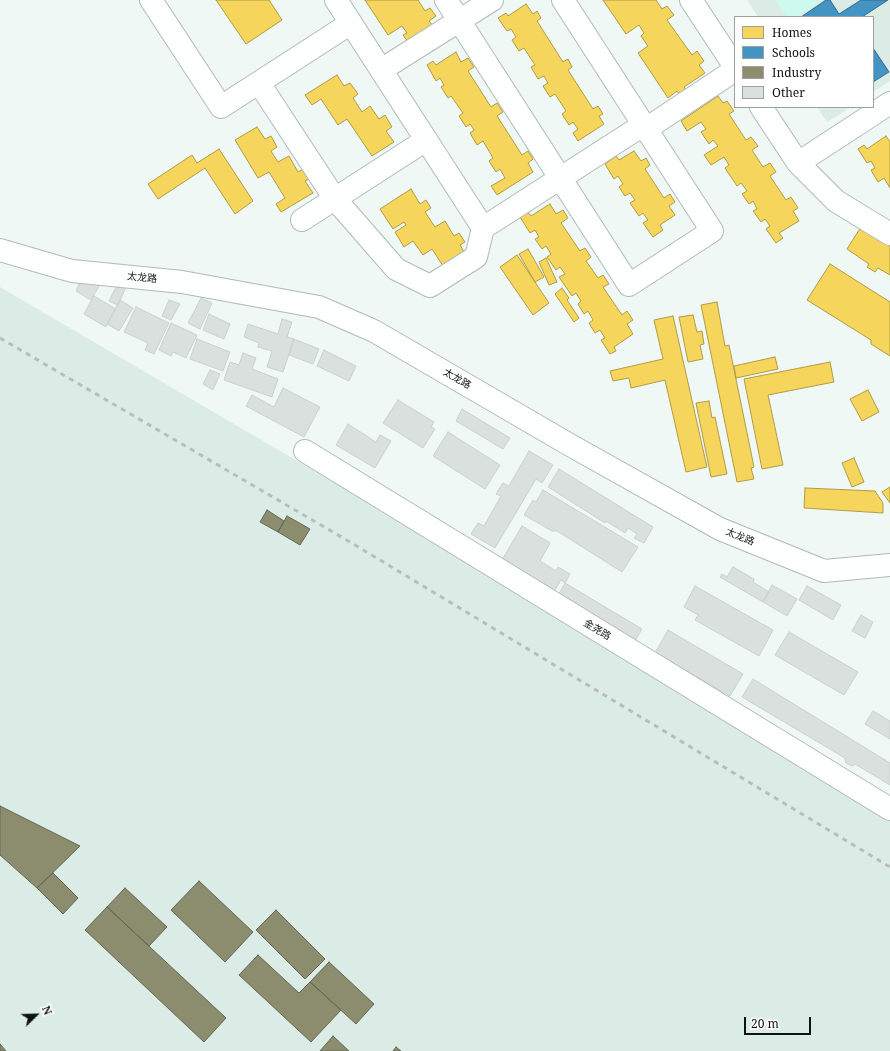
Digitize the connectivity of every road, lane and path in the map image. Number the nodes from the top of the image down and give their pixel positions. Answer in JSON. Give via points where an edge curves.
{"nodes":[{"id":1,"x":151,"y":0,"type":"edge"},
{"id":2,"x":336,"y":0,"type":"edge"},
{"id":3,"x":446,"y":0,"type":"edge"},
{"id":4,"x":492,"y":0,"type":"edge"},
{"id":5,"x":563,"y":0,"type":"edge"},
{"id":6,"x":691,"y":0,"type":"edge"},
{"id":7,"x":459,"y":21,"type":"junction"},
{"id":8,"x":351,"y":23,"type":"junction"},
{"id":9,"x":734,"y":67,"type":"edge"},
{"id":10,"x":381,"y":70,"type":"junction"},
{"id":11,"x":734,"y":70,"type":"edge"},
{"id":12,"x":258,"y":83,"type":"junction"},
{"id":13,"x":890,"y":104,"type":"edge"},
{"id":14,"x":762,"y":108,"type":"edge"},
{"id":15,"x":645,"y":127,"type":"junction"},
{"id":16,"x":426,"y":140,"type":"junction"},
{"id":17,"x":798,"y":163,"type":"junction"},
{"id":18,"x":560,"y":178,"type":"junction"},
{"id":19,"x":335,"y":199,"type":"junction"},
{"id":20,"x":302,"y":220,"type":"dead end"},
{"id":21,"x":483,"y":228,"type":"junction"},
{"id":22,"x":890,"y":234,"type":"edge"},
{"id":23,"x":0,"y":250,"type":"edge"},
{"id":24,"x":304,"y":451,"type":"dead end"},
{"id":25,"x":890,"y":565,"type":"edge"},
{"id":26,"x":890,"y":809,"type":"edge"}],
"edges":[{"from":1,"to":12,"type":"street","via":[[221,107]]},
{"from":2,"to":8,"type":"street"},
{"from":3,"to":7,"type":"street"},
{"from":4,"to":7,"type":"street"},
{"from":5,"to":15,"type":"street"},
{"from":6,"to":9,"type":"street"},
{"from":7,"to":10,"type":"street"},
{"from":7,"to":18,"type":"street"},
{"from":8,"to":10,"type":"street"},
{"from":8,"to":12,"type":"street"},
{"from":10,"to":16,"type":"street"},
{"from":11,"to":15,"type":"street"},
{"from":12,"to":19,"type":"street"},
{"from":13,"to":17,"type":"street"},
{"from":14,"to":17,"type":"street"},
{"from":15,"to":18,"type":"street"},
{"from":15,"to":18,"type":"street","via":[[712,232],[629,285]]},
{"from":16,"to":19,"type":"street"},
{"from":16,"to":21,"type":"street"},
{"from":17,"to":22,"type":"street","via":[[836,201]]},
{"from":18,"to":21,"type":"street"},
{"from":19,"to":20,"type":"street"},
{"from":19,"to":21,"type":"street","via":[[396,269],[430,286],[476,257]]},
{"from":23,"to":25,"type":"street","name":"太龙路","via":[[72,271],[182,282],[319,307],[374,331],[720,529],[824,571]]},
{"from":24,"to":26,"type":"street","name":"金尧路"}]}
